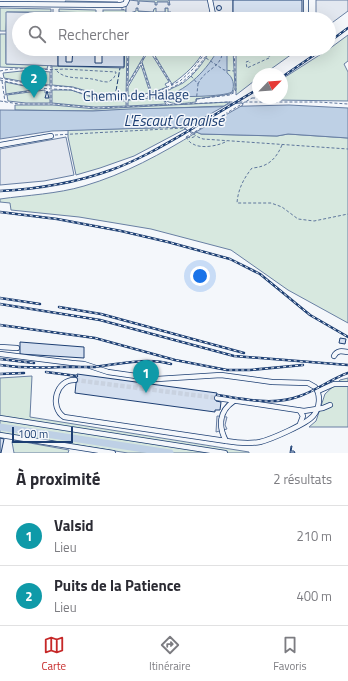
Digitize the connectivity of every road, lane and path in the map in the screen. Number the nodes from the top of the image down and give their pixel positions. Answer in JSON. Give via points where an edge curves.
{"nodes":[{"id":1,"x":210,"y":0,"type":"edge"},
{"id":2,"x":306,"y":0,"type":"edge"},
{"id":3,"x":127,"y":2,"type":"edge"},
{"id":4,"x":0,"y":4,"type":"edge"},
{"id":5,"x":213,"y":12,"type":"edge"},
{"id":6,"x":306,"y":12,"type":"edge"},
{"id":7,"x":128,"y":56,"type":"edge"},
{"id":8,"x":145,"y":56,"type":"edge"},
{"id":9,"x":153,"y":56,"type":"edge"},
{"id":10,"x":203,"y":56,"type":"edge"},
{"id":11,"x":222,"y":56,"type":"edge"},
{"id":12,"x":234,"y":56,"type":"edge"},
{"id":13,"x":270,"y":56,"type":"edge"},
{"id":14,"x":206,"y":58,"type":"joint"},
{"id":15,"x":141,"y":62,"type":"junction"},
{"id":16,"x":250,"y":63,"type":"dead end"},
{"id":17,"x":217,"y":65,"type":"junction"},
{"id":18,"x":51,"y":66,"type":"dead end"},
{"id":19,"x":51,"y":70,"type":"junction"},
{"id":20,"x":56,"y":70,"type":"junction"},
{"id":21,"x":0,"y":71,"type":"edge"},
{"id":22,"x":235,"y":71,"type":"junction"},
{"id":23,"x":191,"y":75,"type":"junction"},
{"id":24,"x":1,"y":79,"type":"edge"},
{"id":25,"x":198,"y":84,"type":"junction"},
{"id":26,"x":51,"y":86,"type":"junction"},
{"id":27,"x":127,"y":86,"type":"junction"},
{"id":28,"x":172,"y":86,"type":"junction"},
{"id":29,"x":173,"y":88,"type":"junction"},
{"id":30,"x":45,"y":89,"type":"junction"},
{"id":31,"x":51,"y":89,"type":"junction"},
{"id":32,"x":161,"y":90,"type":"junction"},
{"id":33,"x":161,"y":93,"type":"junction"},
{"id":34,"x":151,"y":94,"type":"junction"},
{"id":35,"x":4,"y":95,"type":"junction"},
{"id":36,"x":127,"y":97,"type":"junction"},
{"id":37,"x":252,"y":98,"type":"edge"},
{"id":38,"x":197,"y":99,"type":"junction"},
{"id":39,"x":127,"y":100,"type":"junction"},
{"id":40,"x":0,"y":101,"type":"edge"},
{"id":41,"x":6,"y":102,"type":"junction"},
{"id":42,"x":252,"y":102,"type":"edge"},
{"id":43,"x":288,"y":102,"type":"edge"},
{"id":44,"x":196,"y":103,"type":"junction"},
{"id":45,"x":51,"y":104,"type":"junction"},
{"id":46,"x":348,"y":104,"type":"edge"},
{"id":47,"x":169,"y":105,"type":"junction"},
{"id":48,"x":127,"y":107,"type":"junction"},
{"id":49,"x":51,"y":136,"type":"joint"},
{"id":50,"x":196,"y":136,"type":"junction"},
{"id":51,"x":186,"y":137,"type":"junction"},
{"id":52,"x":227,"y":140,"type":"junction"},
{"id":53,"x":282,"y":144,"type":"junction"},
{"id":54,"x":0,"y":145,"type":"edge"},
{"id":55,"x":348,"y":149,"type":"edge"},
{"id":56,"x":348,"y":214,"type":"edge"},
{"id":57,"x":0,"y":346,"type":"edge"},
{"id":58,"x":17,"y":348,"type":"dead end"},
{"id":59,"x":348,"y":352,"type":"edge"},
{"id":60,"x":0,"y":354,"type":"edge"},
{"id":61,"x":334,"y":356,"type":"dead end"},
{"id":62,"x":75,"y":380,"type":"tunnel mouth"},
{"id":63,"x":348,"y":384,"type":"edge"},
{"id":64,"x":318,"y":390,"type":"junction"},
{"id":65,"x":217,"y":398,"type":"tunnel mouth"},
{"id":66,"x":234,"y":401,"type":"junction"},
{"id":67,"x":330,"y":405,"type":"dead end"},
{"id":68,"x":316,"y":409,"type":"junction"},
{"id":69,"x":300,"y":411,"type":"junction"},
{"id":70,"x":0,"y":418,"type":"edge"},
{"id":71,"x":300,"y":424,"type":"junction"},
{"id":72,"x":0,"y":436,"type":"edge"},
{"id":73,"x":226,"y":441,"type":"junction"},
{"id":74,"x":99,"y":452,"type":"edge"},
{"id":75,"x":113,"y":453,"type":"edge"},
{"id":76,"x":225,"y":453,"type":"edge"}],
"edges":[{"from":1,"to":5,"type":"street"},
{"from":2,"to":6,"type":"street"},
{"from":3,"to":4,"type":"street","via":[[121,6]]},
{"from":7,"to":27,"type":"path"},
{"from":8,"to":15,"type":"path"},
{"from":9,"to":28,"type":"path"},
{"from":10,"to":28,"type":"path","via":[[193,69]]},
{"from":11,"to":17,"type":"path"},
{"from":12,"to":22,"type":"path"},
{"from":13,"to":16,"type":"path","via":[[247,68],[246,62]]},
{"from":14,"to":17,"type":"path"},
{"from":14,"to":23,"type":"path"},
{"from":15,"to":27,"type":"path"},
{"from":15,"to":34,"type":"path"},
{"from":17,"to":22,"type":"path"},
{"from":17,"to":25,"type":"path","via":[[203,75]]},
{"from":18,"to":19,"type":"path"},
{"from":19,"to":20,"type":"path"},
{"from":19,"to":21,"type":"path"},
{"from":19,"to":26,"type":"path"},
{"from":20,"to":20,"type":"path","via":[[104,70],[116,72],[116,76],[108,82],[59,74]]},
{"from":22,"to":38,"type":"path","via":[[236,88],[232,94]]},
{"from":23,"to":25,"type":"path"},
{"from":23,"to":29,"type":"path"},
{"from":24,"to":26,"type":"path"},
{"from":24,"to":30,"type":"path"},
{"from":24,"to":35,"type":"path"},
{"from":25,"to":38,"type":"path"},
{"from":26,"to":31,"type":"path"},
{"from":26,"to":36,"type":"path","via":[[74,88],[99,96]]},
{"from":27,"to":36,"type":"path"},
{"from":28,"to":29,"type":"path"},
{"from":28,"to":32,"type":"path"},
{"from":29,"to":33,"type":"path"},
{"from":30,"to":31,"type":"path"},
{"from":30,"to":35,"type":"path"},
{"from":31,"to":39,"type":"path","via":[[71,90],[97,98]]},
{"from":31,"to":45,"type":"path"},
{"from":32,"to":33,"type":"path"},
{"from":32,"to":34,"type":"path"},
{"from":33,"to":39,"type":"path"},
{"from":33,"to":47,"type":"path","via":[[163,100]]},
{"from":34,"to":36,"type":"path"},
{"from":35,"to":41,"type":"path"},
{"from":36,"to":39,"type":"path"},
{"from":37,"to":51,"type":"path","bridge":true},
{"from":38,"to":44,"type":"path"},
{"from":39,"to":48,"type":"path"},
{"from":40,"to":41,"type":"path","name":"Chemin de Halage"},
{"from":41,"to":45,"type":"path","name":"Chemin de Halage"},
{"from":42,"to":44,"type":"path","name":"Chemin de Halage"},
{"from":43,"to":46,"type":"path"},
{"from":44,"to":47,"type":"path","name":"Chemin de Halage"},
{"from":45,"to":48,"type":"path","name":"Chemin de Halage","via":[[95,108]]},
{"from":47,"to":48,"type":"path","name":"Chemin de Halage"},
{"from":49,"to":50,"type":"path","via":[[184,128]]},
{"from":49,"to":54,"type":"street"},
{"from":50,"to":51,"type":"path"},
{"from":50,"to":52,"type":"path","via":[[203,139]]},
{"from":51,"to":52,"type":"path","via":[[197,146],[216,146]]},
{"from":52,"to":53,"type":"path"},
{"from":53,"to":55,"type":"path"},
{"from":53,"to":56,"type":"path","via":[[278,155],[271,163],[252,168],[238,193],[237,202],[271,203],[282,207],[298,219],[314,221]]},
{"from":57,"to":58,"type":"street"},
{"from":59,"to":61,"type":"street","via":[[339,351]]},
{"from":60,"to":64,"type":"street","via":[[84,364],[108,372],[157,379],[225,375],[272,382],[308,383]]},
{"from":62,"to":73,"type":"street","via":[[63,383],[56,398],[57,409],[64,417]]},
{"from":63,"to":64,"type":"street","via":[[334,384]]},
{"from":64,"to":68,"type":"street","via":[[320,396]]},
{"from":65,"to":66,"type":"street"},
{"from":66,"to":69,"type":"street"},
{"from":66,"to":73,"type":"street","via":[[226,407],[221,417],[221,428]]},
{"from":67,"to":68,"type":"street"},
{"from":68,"to":69,"type":"street"},
{"from":68,"to":71,"type":"street","via":[[312,417]]},
{"from":69,"to":71,"type":"street","via":[[303,416]]},
{"from":70,"to":76,"type":"street"},
{"from":71,"to":73,"type":"street","via":[[261,442]]},
{"from":72,"to":74,"type":"street"},
{"from":74,"to":75,"type":"street"}]}
